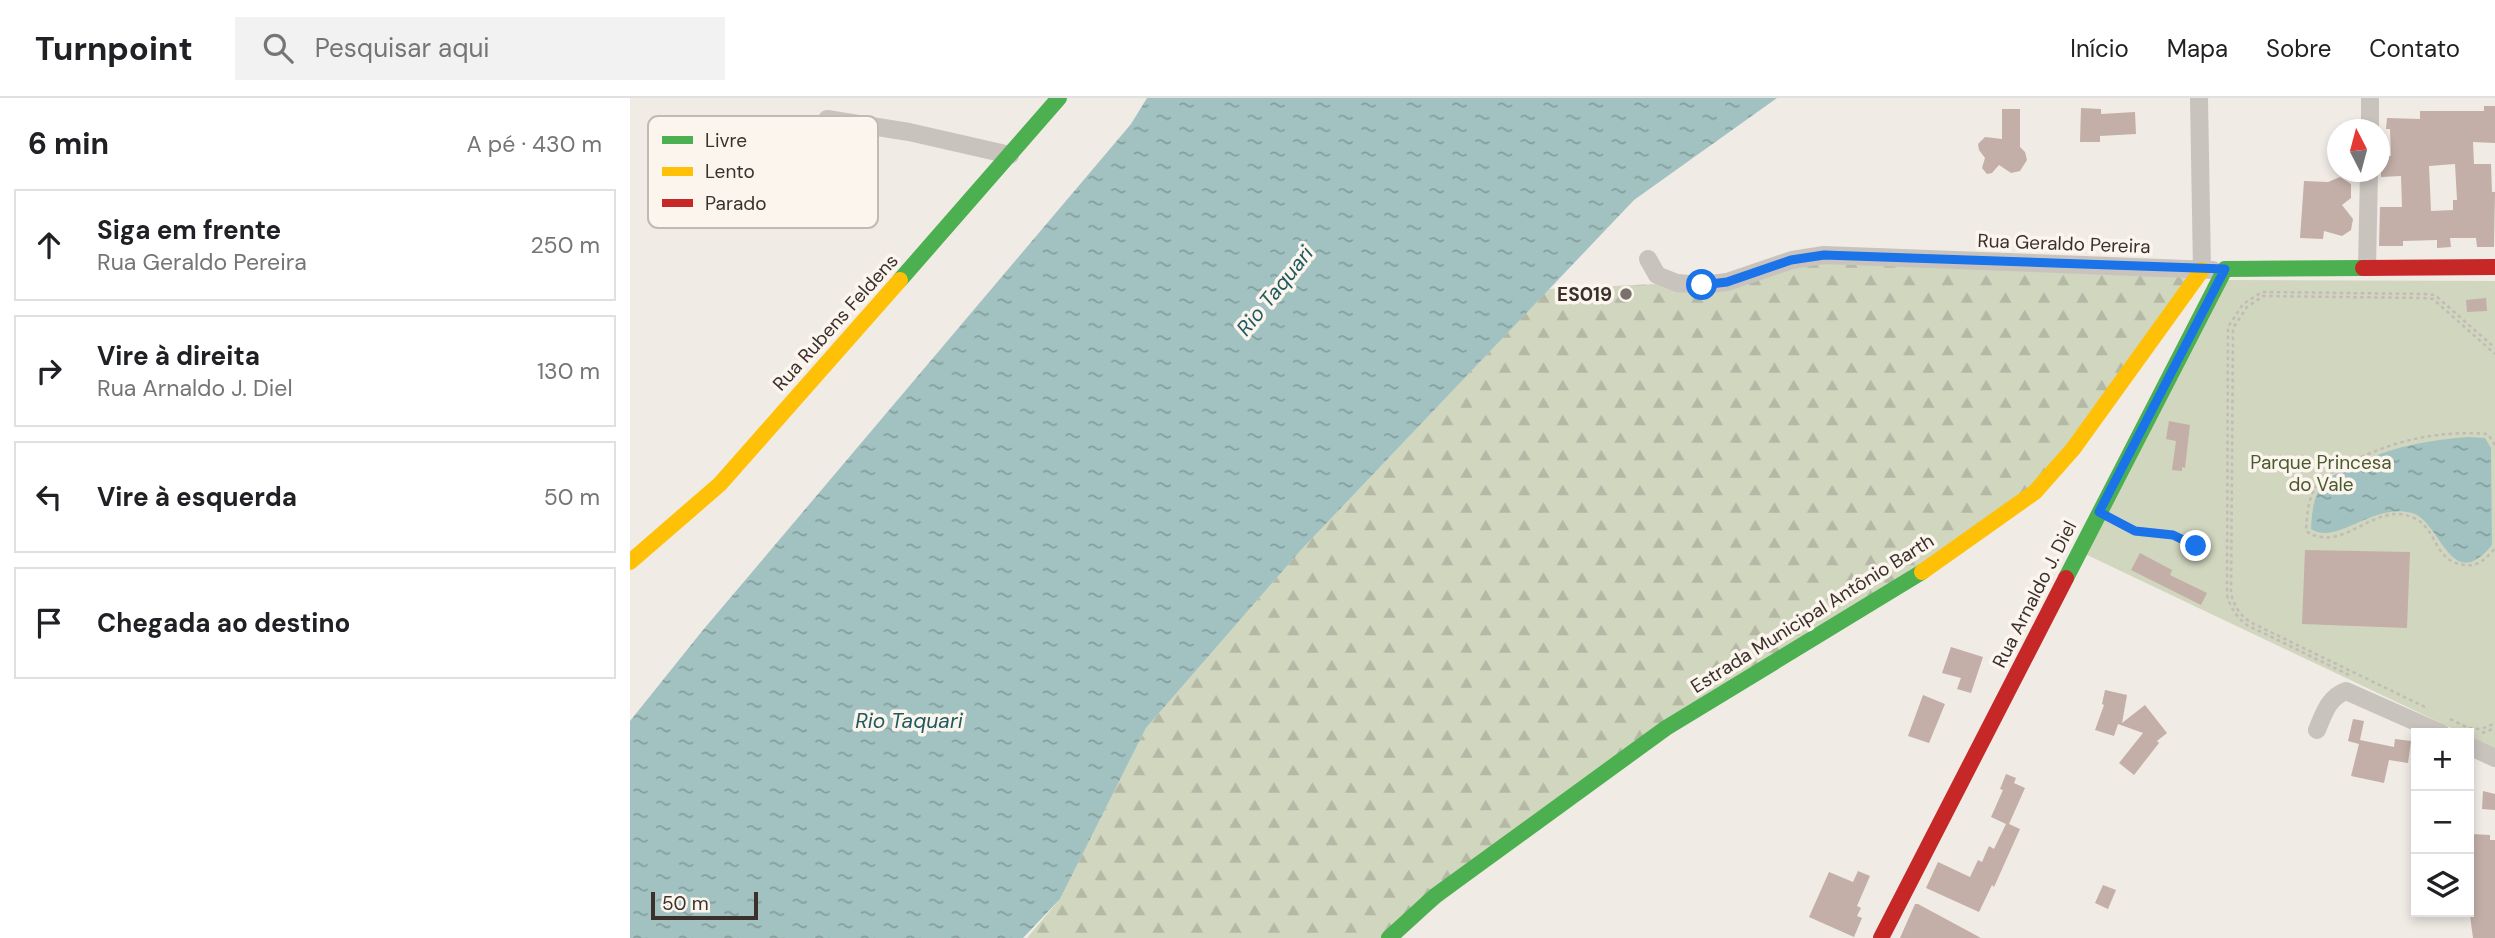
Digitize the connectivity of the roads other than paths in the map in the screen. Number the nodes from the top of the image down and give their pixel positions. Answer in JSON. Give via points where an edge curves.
{"nodes":[{"id":1,"x":2199,"y":98,"type":"edge"},
{"id":2,"x":2371,"y":98,"type":"edge"},
{"id":3,"x":1055,"y":99,"type":"edge"},
{"id":4,"x":2370,"y":119,"type":"edge"},
{"id":5,"x":878,"y":127,"type":"edge"},
{"id":6,"x":1010,"y":155,"type":"junction"},
{"id":7,"x":2369,"y":182,"type":"edge"},
{"id":8,"x":1648,"y":258,"type":"dead end"},
{"id":9,"x":2367,"y":267,"type":"junction"},
{"id":10,"x":2495,"y":267,"type":"edge"},
{"id":11,"x":2225,"y":269,"type":"junction"},
{"id":12,"x":2203,"y":270,"type":"junction"},
{"id":13,"x":2099,"y":512,"type":"junction"},
{"id":14,"x":2196,"y":546,"type":"dead end"},
{"id":15,"x":630,"y":562,"type":"edge"},
{"id":16,"x":2445,"y":725,"type":"edge"},
{"id":17,"x":2318,"y":730,"type":"dead end"},
{"id":18,"x":2474,"y":748,"type":"edge"},
{"id":19,"x":2495,"y":758,"type":"edge"},
{"id":20,"x":1389,"y":938,"type":"edge"},
{"id":21,"x":1881,"y":938,"type":"edge"}],
"edges":[{"from":1,"to":12,"type":"street"},
{"from":2,"to":4,"type":"street"},
{"from":3,"to":6,"type":"street","name":"Rua Rubens Feldens"},
{"from":5,"to":6,"type":"street"},
{"from":6,"to":15,"type":"street","name":"Rua Rubens Feldens","via":[[720,484]]},
{"from":7,"to":9,"type":"street"},
{"from":8,"to":12,"type":"street","name":"Rua Geraldo Pereira","via":[[1657,275],[1702,285],[1824,255]]},
{"from":9,"to":10,"type":"street","name":"Rua Geraldo Pereira"},
{"from":9,"to":11,"type":"street","name":"Rua Geraldo Pereira"},
{"from":11,"to":12,"type":"street","name":"Rua Geraldo Pereira"},
{"from":11,"to":13,"type":"street","name":"Rua Arnaldo J. Diel"},
{"from":12,"to":20,"type":"street","name":"Estrada Municipal Antônio Barth","via":[[2073,449],[2035,492],[1902,586],[1666,728],[1435,896]]},
{"from":13,"to":14,"type":"lane","via":[[2135,531],[2173,535]]},
{"from":13,"to":21,"type":"street","name":"Rua Arnaldo J. Diel"},
{"from":16,"to":17,"type":"street","via":[[2346,691],[2335,695]]},
{"from":18,"to":19,"type":"street"}]}
